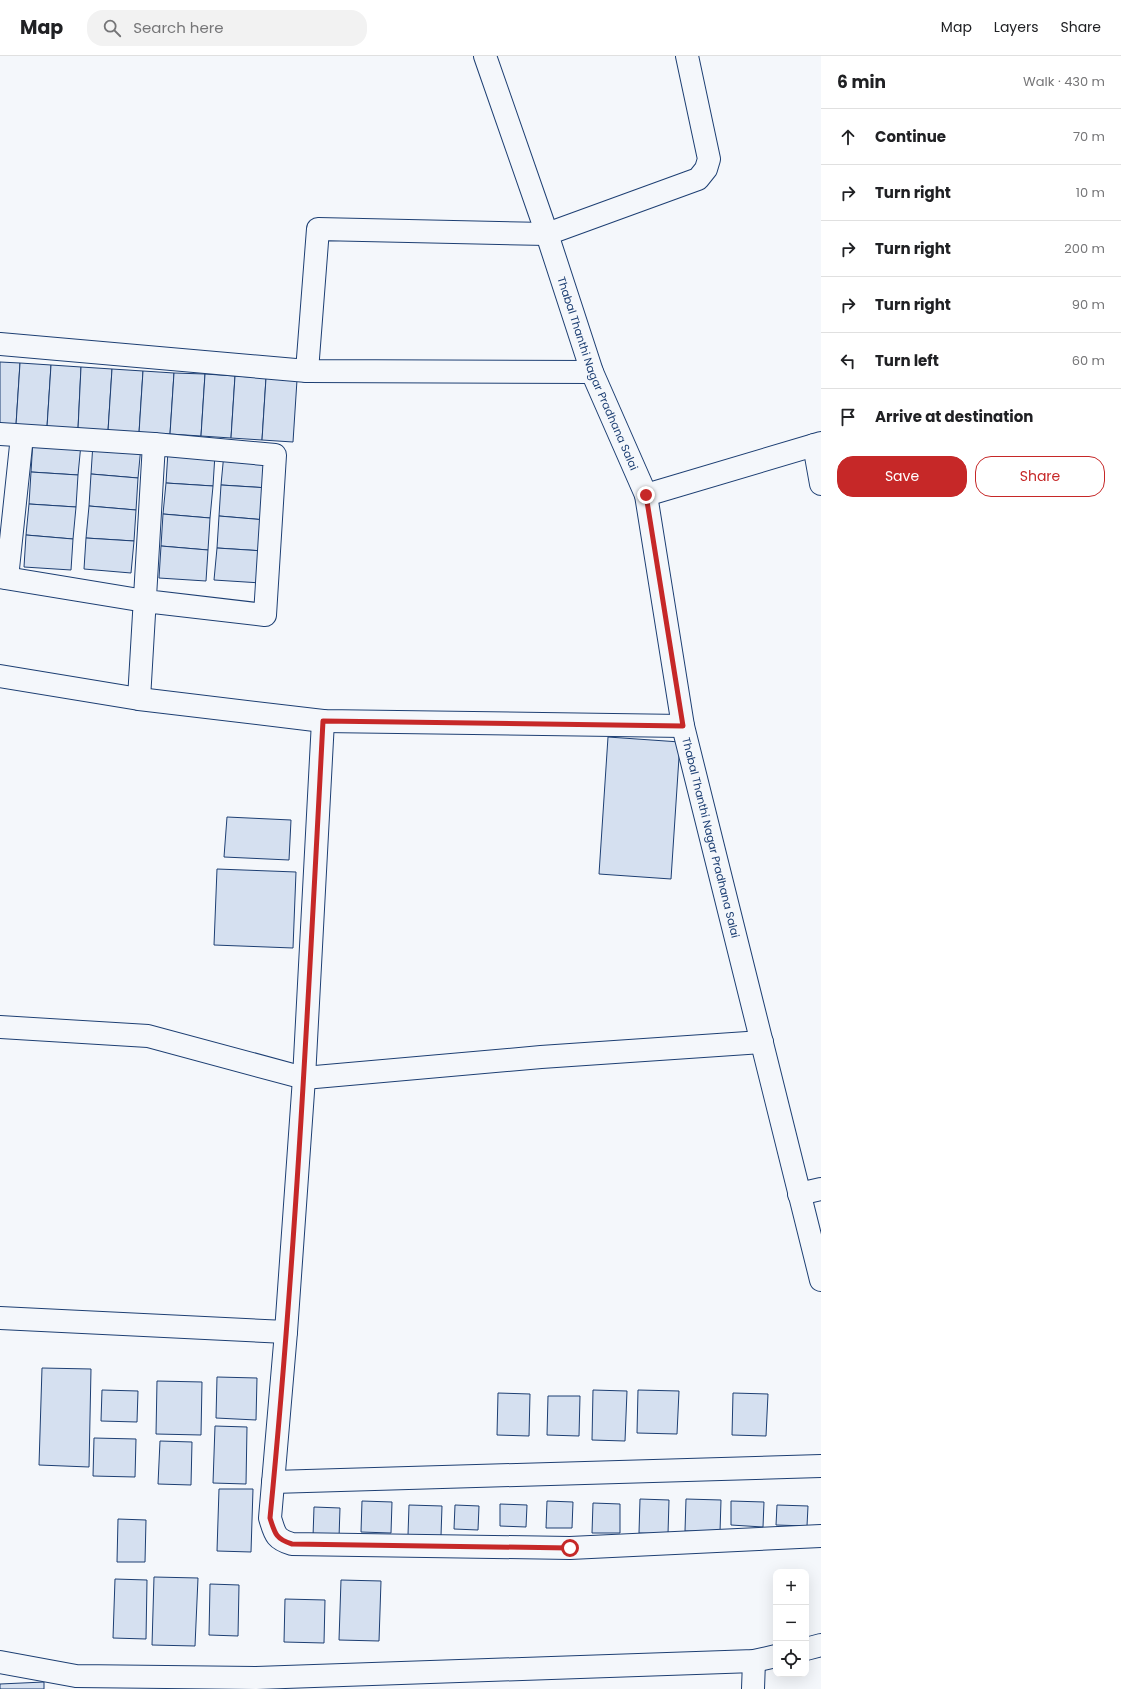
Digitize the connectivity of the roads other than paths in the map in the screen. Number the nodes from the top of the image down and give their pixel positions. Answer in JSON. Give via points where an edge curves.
{"nodes":[{"id":1,"x":485,"y":56,"type":"edge"},
{"id":2,"x":687,"y":56,"type":"edge"},
{"id":3,"x":547,"y":234,"type":"junction"},
{"id":4,"x":0,"y":344,"type":"edge"},
{"id":5,"x":307,"y":371,"type":"junction"},
{"id":6,"x":592,"y":372,"type":"junction"},
{"id":7,"x":0,"y":434,"type":"edge"},
{"id":8,"x":22,"y":436,"type":"junction"},
{"id":9,"x":154,"y":444,"type":"junction"},
{"id":10,"x":817,"y":444,"type":"edge"},
{"id":11,"x":821,"y":484,"type":"edge"},
{"id":12,"x":646,"y":495,"type":"junction"},
{"id":13,"x":4,"y":578,"type":"edge"},
{"id":14,"x":145,"y":601,"type":"junction"},
{"id":15,"x":0,"y":676,"type":"edge"},
{"id":16,"x":139,"y":699,"type":"junction"},
{"id":17,"x":323,"y":721,"type":"junction"},
{"id":18,"x":683,"y":726,"type":"junction"},
{"id":19,"x":0,"y":1027,"type":"edge"},
{"id":20,"x":762,"y":1042,"type":"junction"},
{"id":21,"x":304,"y":1078,"type":"junction"},
{"id":22,"x":821,"y":1189,"type":"edge"},
{"id":23,"x":799,"y":1194,"type":"junction"},
{"id":24,"x":821,"y":1280,"type":"edge"},
{"id":25,"x":0,"y":1318,"type":"edge"},
{"id":26,"x":286,"y":1332,"type":"junction"},
{"id":27,"x":821,"y":1466,"type":"edge"},
{"id":28,"x":273,"y":1482,"type":"junction"},
{"id":29,"x":821,"y":1536,"type":"edge"},
{"id":30,"x":821,"y":1645,"type":"edge"},
{"id":31,"x":809,"y":1648,"type":"edge"},
{"id":32,"x":773,"y":1657,"type":"edge"},
{"id":33,"x":754,"y":1661,"type":"junction"},
{"id":34,"x":0,"y":1662,"type":"edge"},
{"id":35,"x":76,"y":1682,"type":"edge"},
{"id":36,"x":256,"y":1683,"type":"edge"},
{"id":37,"x":753,"y":1689,"type":"edge"}],
"edges":[{"from":1,"to":3,"type":"street","name":"Thabal Thanthi Nagar Pradhana Salai"},
{"from":2,"to":3,"type":"street","via":[[710,159],[702,174],[698,179]]},
{"from":3,"to":5,"type":"street","via":[[318,229]]},
{"from":3,"to":6,"type":"street","name":"Thabal Thanthi Nagar Pradhana Salai"},
{"from":4,"to":5,"type":"street"},
{"from":5,"to":6,"type":"street"},
{"from":6,"to":12,"type":"street","name":"Thabal Thanthi Nagar Pradhana Salai"},
{"from":7,"to":8,"type":"street"},
{"from":8,"to":9,"type":"street"},
{"from":8,"to":13,"type":"street"},
{"from":9,"to":14,"type":"street"},
{"from":9,"to":14,"type":"street","via":[[275,455],[265,615]]},
{"from":10,"to":11,"type":"street"},
{"from":10,"to":12,"type":"street"},
{"from":12,"to":18,"type":"street","name":"Thabal Thanthi Nagar Pradhana Salai"},
{"from":13,"to":14,"type":"street"},
{"from":14,"to":16,"type":"street"},
{"from":15,"to":16,"type":"street"},
{"from":16,"to":17,"type":"street"},
{"from":17,"to":18,"type":"street"},
{"from":17,"to":21,"type":"street"},
{"from":18,"to":20,"type":"street","name":"Thabal Thanthi Nagar Pradhana Salai"},
{"from":19,"to":21,"type":"street","via":[[148,1036]]},
{"from":20,"to":21,"type":"street","via":[[542,1057]]},
{"from":20,"to":23,"type":"street","name":"Thabal Thanthi Nagar Pradhana Salai"},
{"from":21,"to":26,"type":"street"},
{"from":22,"to":23,"type":"street"},
{"from":23,"to":24,"type":"street","name":"Thabal Thanthi Nagar Pradhana Salai"},
{"from":25,"to":26,"type":"street"},
{"from":26,"to":28,"type":"street"},
{"from":27,"to":28,"type":"street"},
{"from":28,"to":29,"type":"street","via":[[270,1518],[275,1534],[282,1541],[292,1544],[570,1548]]},
{"from":30,"to":31,"type":"street"},
{"from":32,"to":33,"type":"street"},
{"from":33,"to":36,"type":"street"},
{"from":33,"to":37,"type":"street"},
{"from":34,"to":35,"type":"street"},
{"from":35,"to":36,"type":"street"}]}
